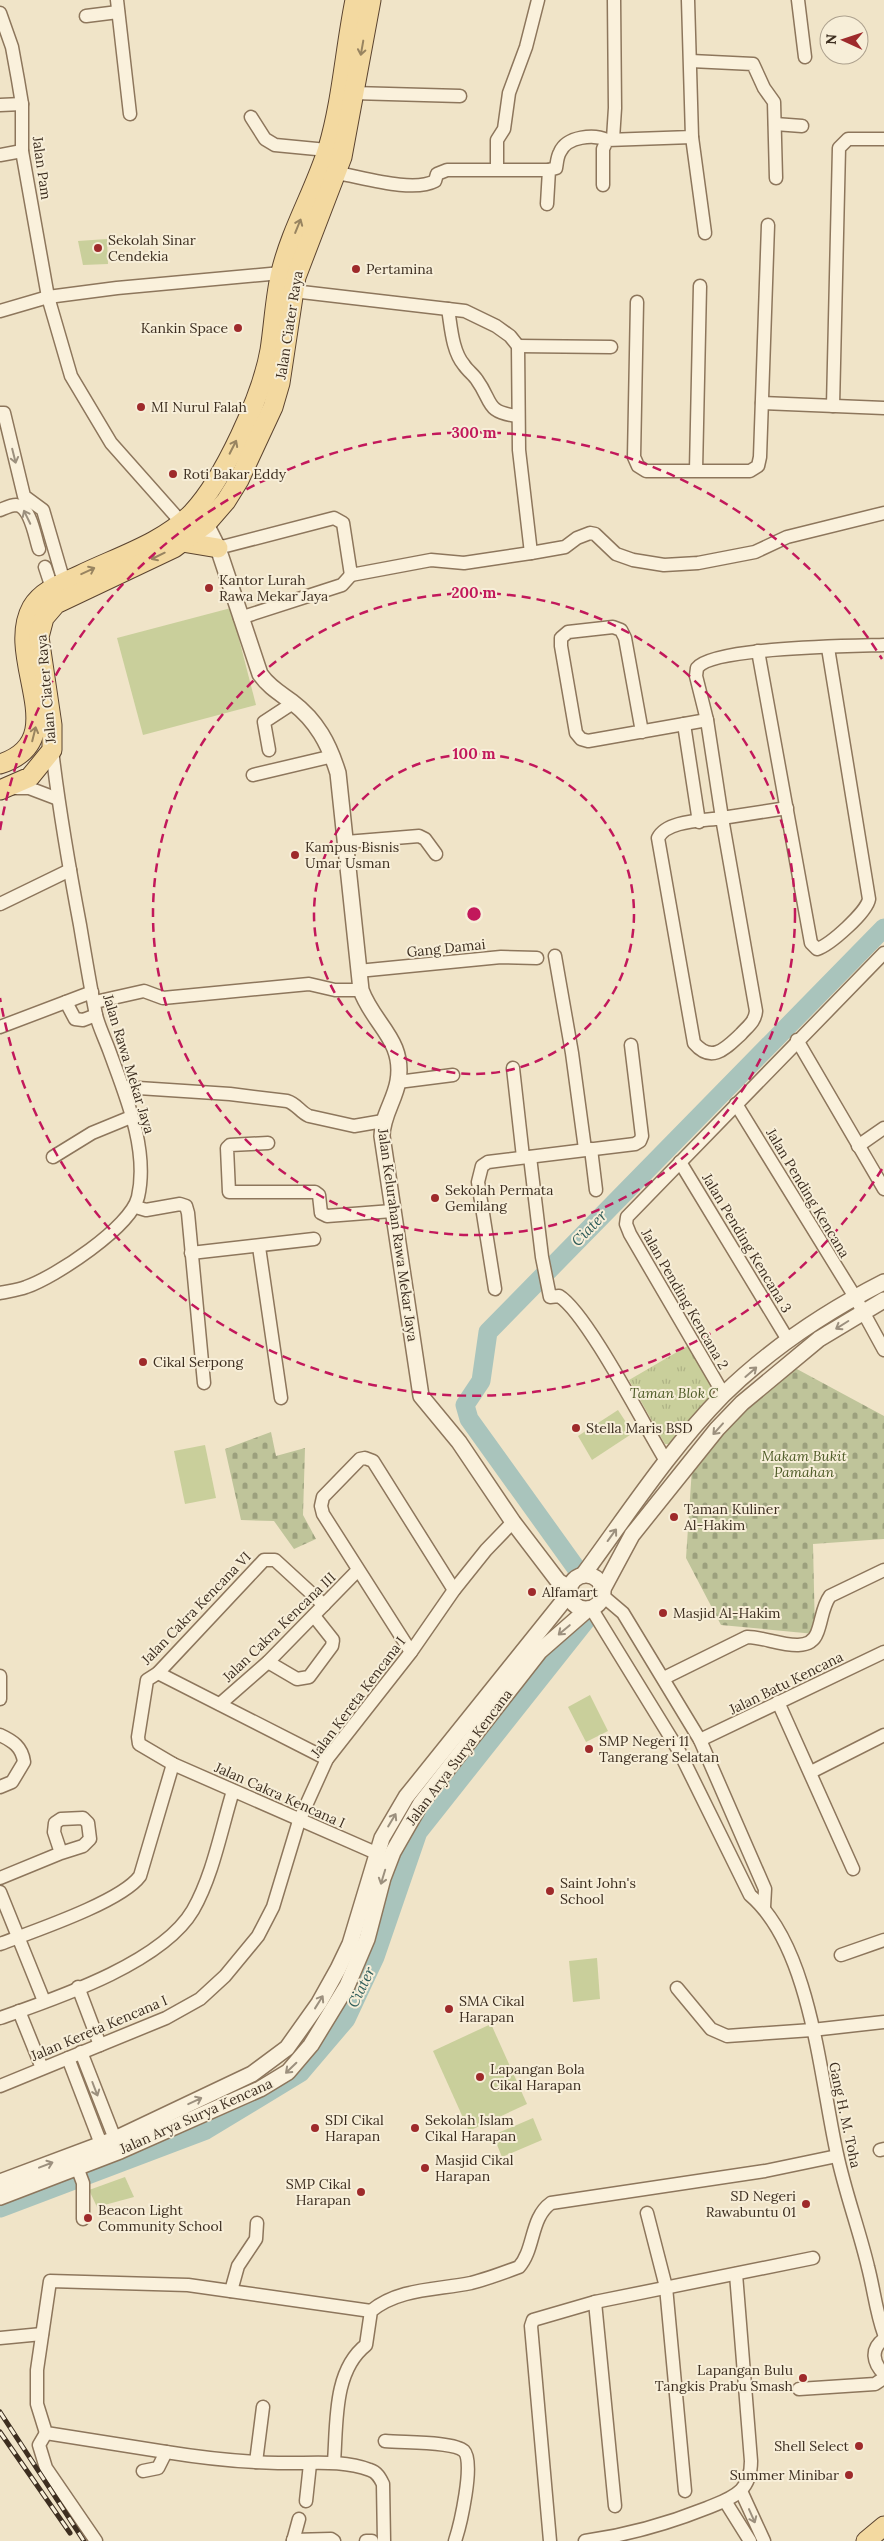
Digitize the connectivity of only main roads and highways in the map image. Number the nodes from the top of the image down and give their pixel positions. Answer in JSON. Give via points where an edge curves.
{"nodes":[{"id":1,"x":354,"y":0,"type":"edge"},
{"id":2,"x":371,"y":0,"type":"edge"},
{"id":3,"x":294,"y":257,"type":"junction"},
{"id":4,"x":182,"y":542,"type":"junction"},
{"id":5,"x":218,"y":548,"type":"road end"},
{"id":6,"x":0,"y":764,"type":"edge"},
{"id":7,"x":2,"y":789,"type":"edge"},
{"id":8,"x":884,"y":2526,"type":"edge"},
{"id":9,"x":866,"y":2541,"type":"edge"}],
"edges":[{"from":3,"to":1,"type":"main road","name":"Jalan Ciater Raya","one_way":true,"via":[[327,150]]},
{"from":2,"to":3,"type":"main road","name":"Jalan Ciater Raya","one_way":true,"via":[[337,173]]},
{"from":3,"to":4,"type":"main road","name":"Jalan Ciater Raya","via":[[285,358],[273,407],[226,501],[206,524]]},
{"from":6,"to":3,"type":"main road","name":"Jalan Ciater Raya","one_way":true,"via":[[15,760],[30,748],[36,733],[25,633],[34,605],[58,585],[182,523],[211,488],[257,395],[270,351],[281,273]]},
{"from":4,"to":5,"type":"main road"},
{"from":4,"to":7,"type":"main road","name":"Jalan Ciater Raya","one_way":true,"via":[[115,578],[65,599],[44,618],[39,646],[50,712],[52,750],[30,778]]},
{"from":8,"to":9,"type":"main road"}]}
